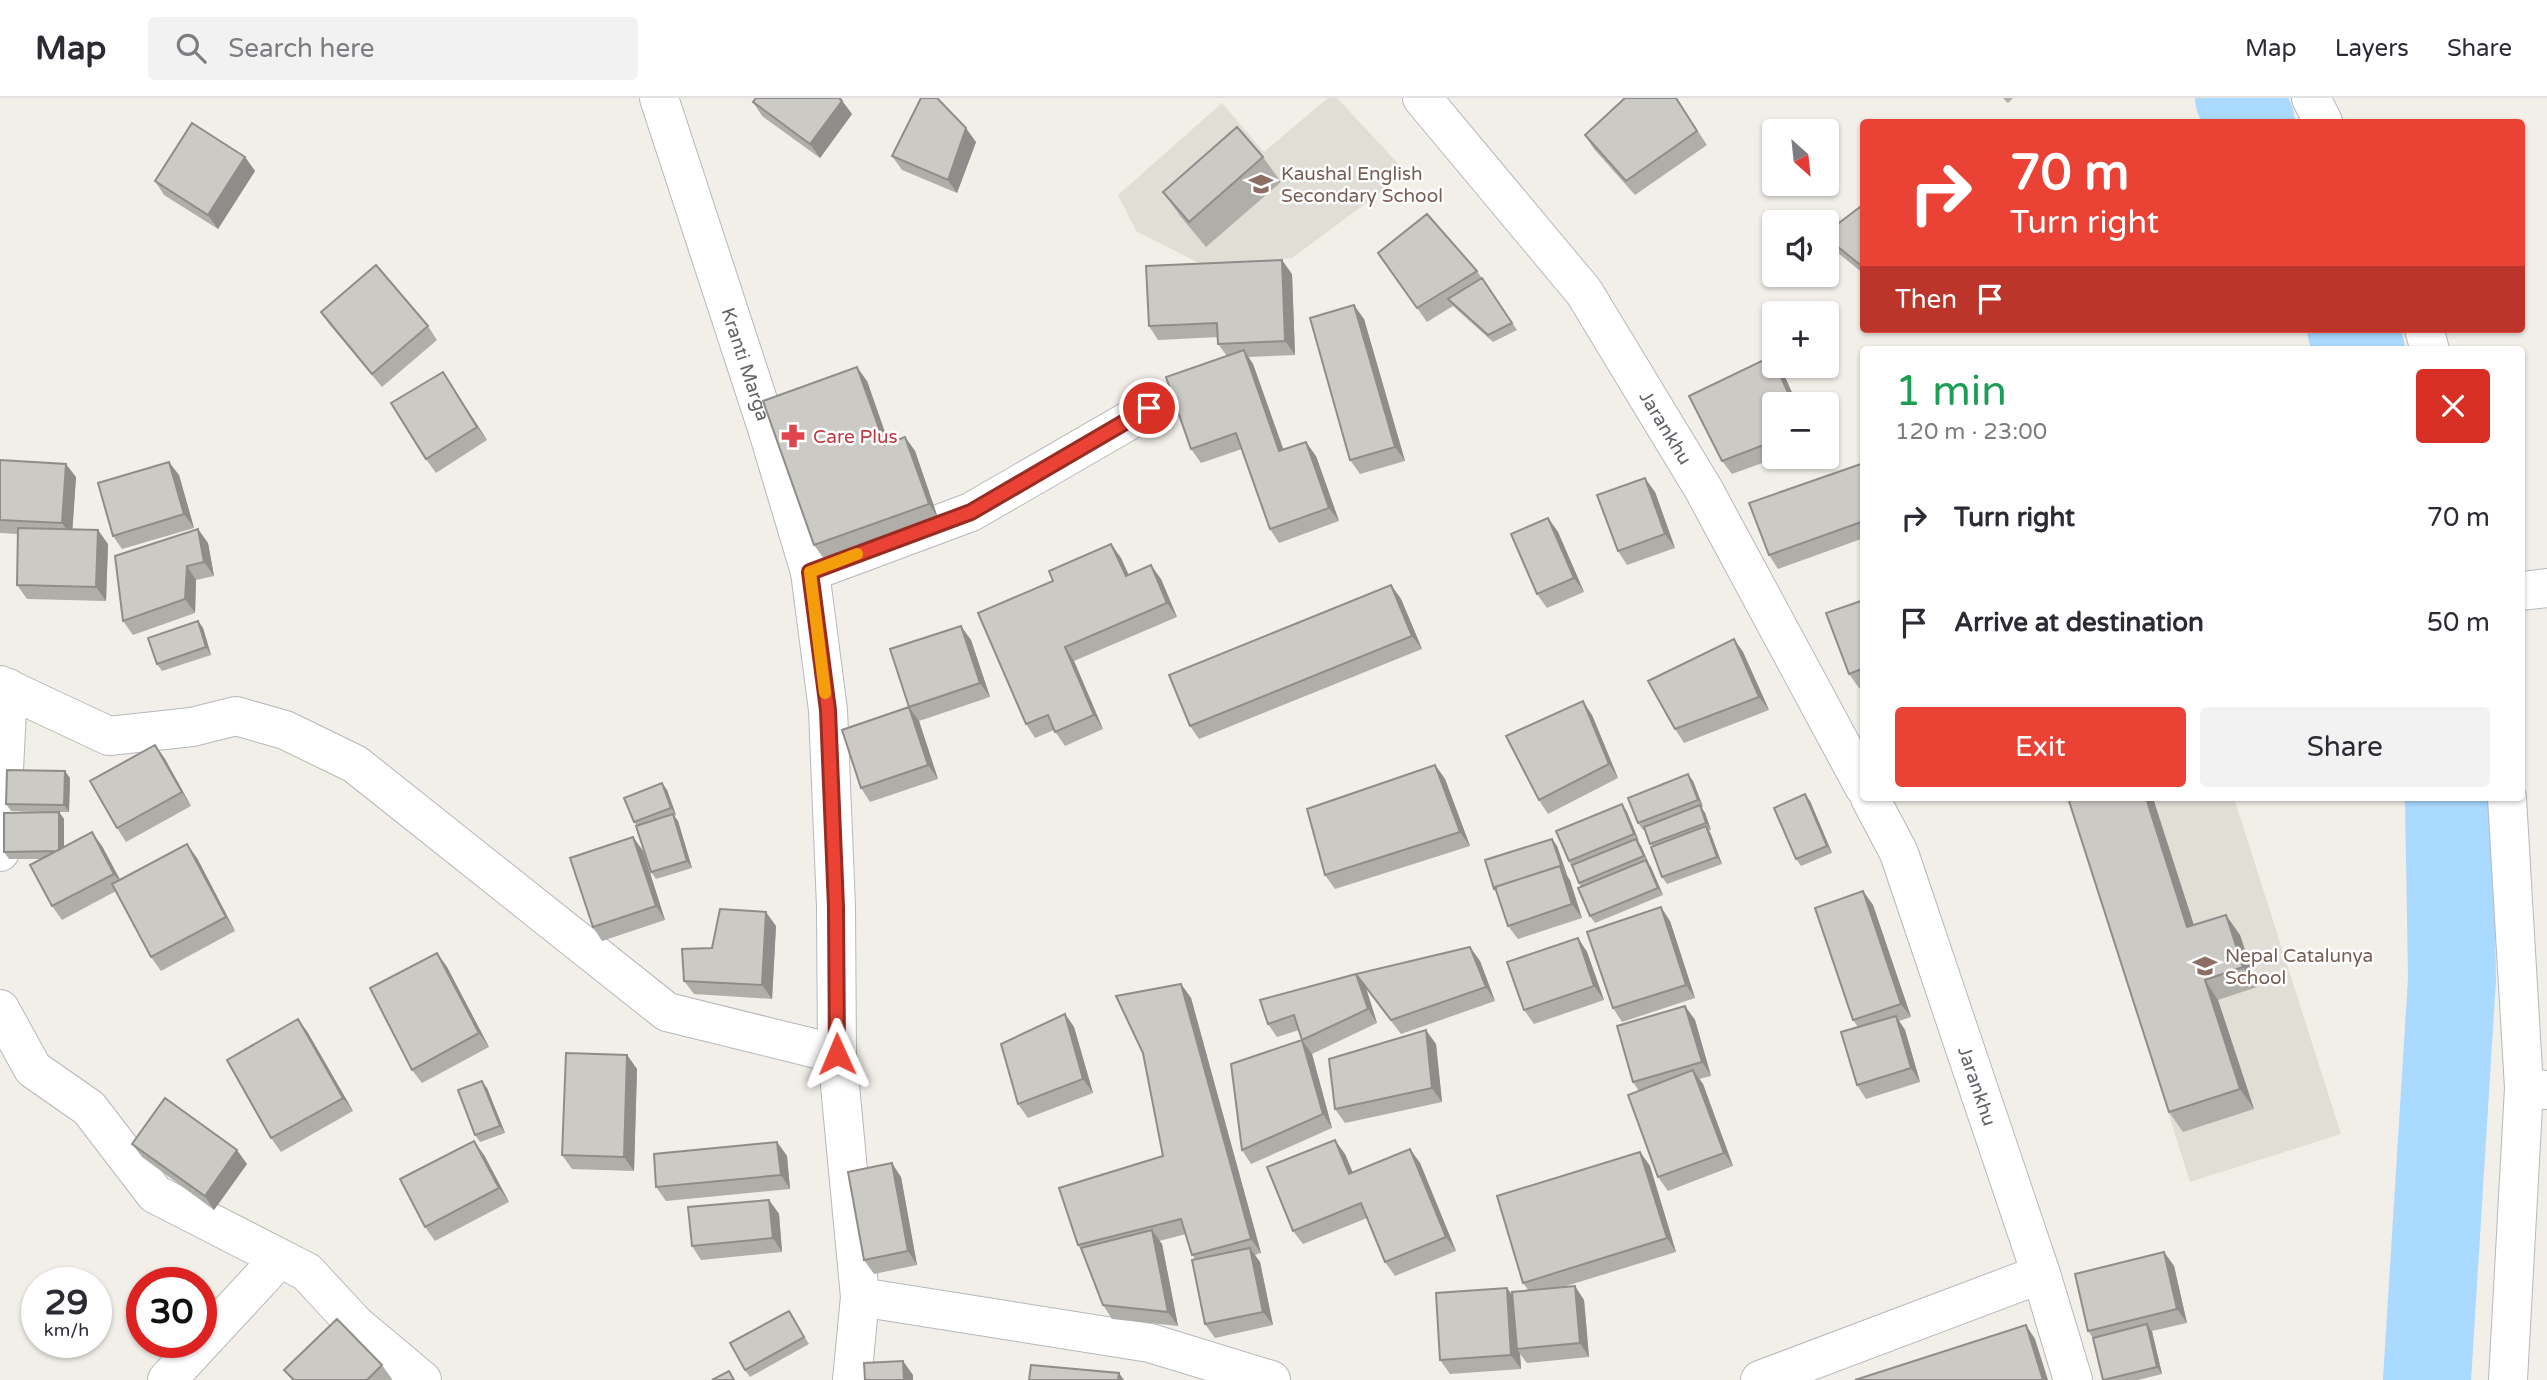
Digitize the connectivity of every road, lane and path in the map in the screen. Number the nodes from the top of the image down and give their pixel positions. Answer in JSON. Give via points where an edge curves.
{"nodes":[{"id":1,"x":659,"y":98,"type":"edge"},
{"id":2,"x":1422,"y":98,"type":"edge"},
{"id":3,"x":2311,"y":98,"type":"edge"},
{"id":4,"x":2322,"y":119,"type":"edge"},
{"id":5,"x":1149,"y":408,"type":"dead end"},
{"id":6,"x":810,"y":572,"type":"junction"},
{"id":7,"x":2547,"y":588,"type":"edge"},
{"id":8,"x":2525,"y":591,"type":"edge"},
{"id":9,"x":4,"y":686,"type":"edge"},
{"id":10,"x":1860,"y":780,"type":"edge"},
{"id":11,"x":1872,"y":801,"type":"edge"},
{"id":12,"x":2507,"y":801,"type":"edge"},
{"id":13,"x":0,"y":852,"type":"edge"},
{"id":14,"x":0,"y":1009,"type":"edge"},
{"id":15,"x":837,"y":1054,"type":"junction"},
{"id":16,"x":2535,"y":1089,"type":"edge"},
{"id":17,"x":279,"y":1259,"type":"junction"},
{"id":18,"x":2041,"y":1274,"type":"junction"},
{"id":19,"x":860,"y":1297,"type":"junction"},
{"id":20,"x":167,"y":1380,"type":"edge"},
{"id":21,"x":422,"y":1380,"type":"edge"},
{"id":22,"x":852,"y":1380,"type":"edge"},
{"id":23,"x":1271,"y":1380,"type":"edge"},
{"id":24,"x":1760,"y":1380,"type":"edge"},
{"id":25,"x":2073,"y":1380,"type":"edge"},
{"id":26,"x":2508,"y":1380,"type":"edge"}],
"edges":[{"from":1,"to":6,"type":"street","name":"Kranti Marga"},
{"from":2,"to":10,"type":"street","name":"Jarankhu","via":[[1584,292],[1704,490]]},
{"from":3,"to":4,"type":"street"},
{"from":5,"to":6,"type":"street","via":[[971,512]]},
{"from":6,"to":15,"type":"street","name":"Kranti Marga","via":[[828,710]]},
{"from":7,"to":8,"type":"street"},
{"from":9,"to":13,"type":"street"},
{"from":9,"to":15,"type":"street","via":[[109,736],[192,727],[236,716],[285,730],[355,764],[667,1012]]},
{"from":11,"to":18,"type":"street","name":"Jarankhu","via":[[1899,853]]},
{"from":12,"to":16,"type":"street"},
{"from":14,"to":17,"type":"street","via":[[33,1069],[89,1108],[155,1194]]},
{"from":15,"to":19,"type":"street","name":"Kranti Marga"},
{"from":16,"to":26,"type":"street"},
{"from":17,"to":20,"type":"street"},
{"from":17,"to":21,"type":"street","via":[[307,1272],[355,1324]]},
{"from":18,"to":24,"type":"street"},
{"from":18,"to":25,"type":"street","name":"Jarankhu"},
{"from":19,"to":22,"type":"street","name":"Kranti Marga"},
{"from":19,"to":23,"type":"street","via":[[1150,1343]]}]}
